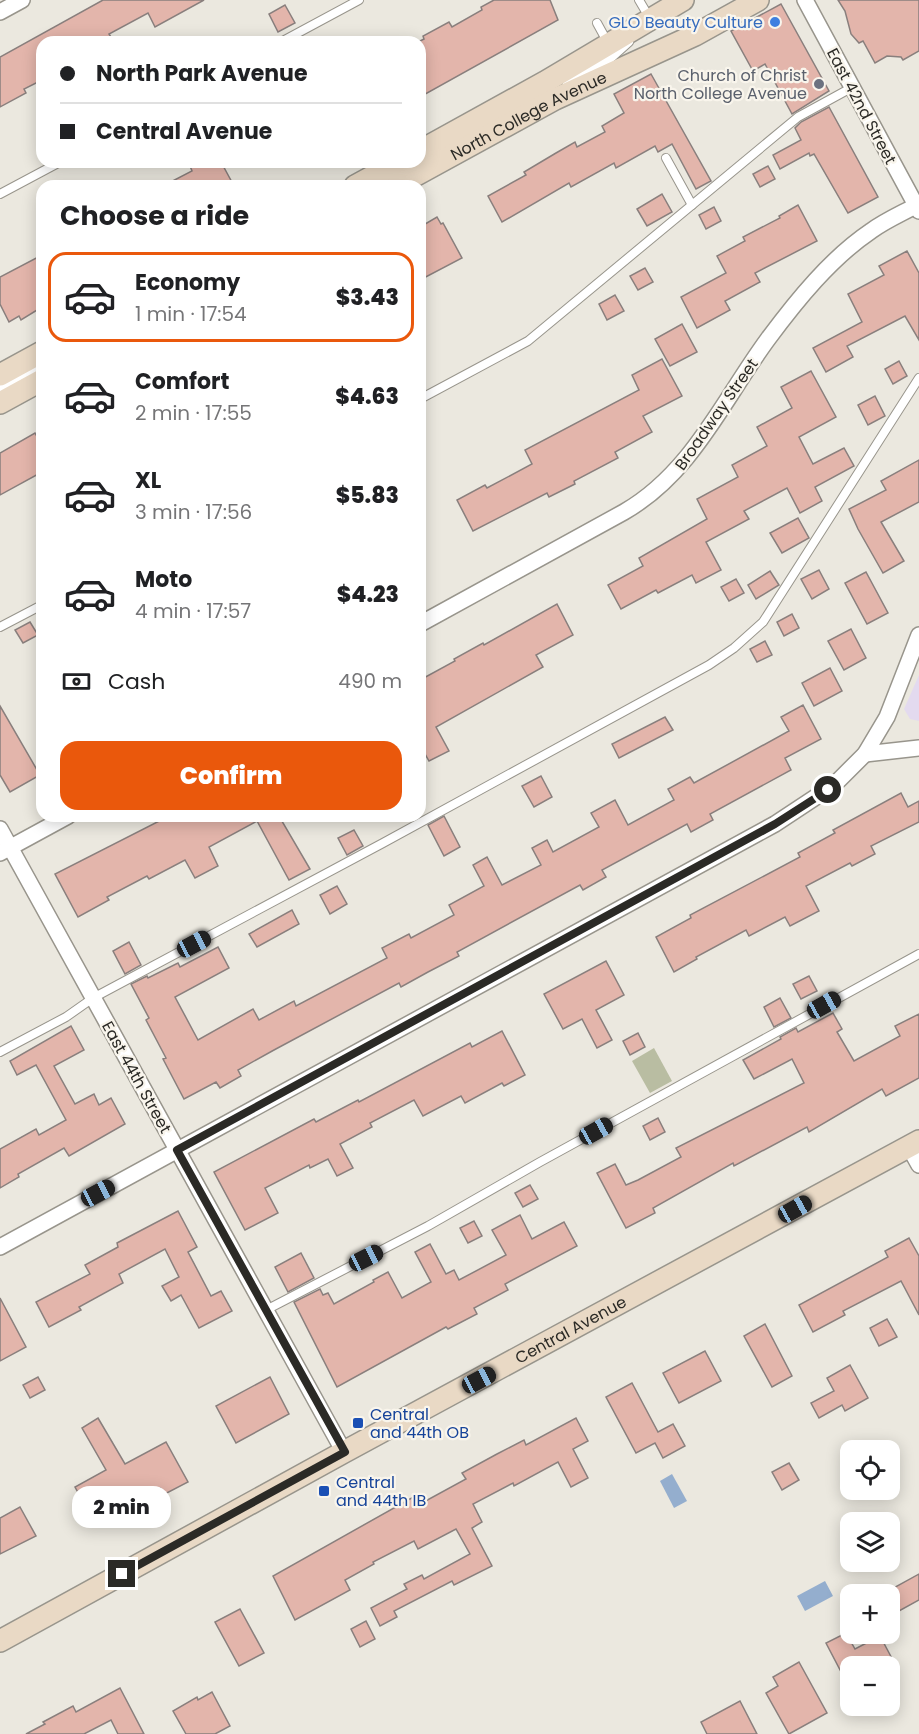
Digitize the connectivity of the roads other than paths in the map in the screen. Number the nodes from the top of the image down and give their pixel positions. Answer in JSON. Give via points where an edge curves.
{"nodes":[{"id":1,"x":22,"y":0,"type":"edge"},
{"id":2,"x":359,"y":0,"type":"edge"},
{"id":3,"x":639,"y":0,"type":"edge"},
{"id":4,"x":758,"y":0,"type":"edge"},
{"id":5,"x":805,"y":0,"type":"edge"},
{"id":6,"x":666,"y":10,"type":"edge"},
{"id":7,"x":0,"y":12,"type":"edge"},
{"id":8,"x":597,"y":24,"type":"dead end"},
{"id":9,"x":292,"y":36,"type":"edge"},
{"id":10,"x":682,"y":41,"type":"junction"},
{"id":11,"x":609,"y":52,"type":"junction"},
{"id":12,"x":851,"y":88,"type":"junction"},
{"id":13,"x":508,"y":114,"type":"dead end"},
{"id":14,"x":426,"y":148,"type":"edge"},
{"id":15,"x":666,"y":158,"type":"dead end"},
{"id":16,"x":49,"y":168,"type":"edge"},
{"id":17,"x":388,"y":168,"type":"edge"},
{"id":18,"x":366,"y":180,"type":"edge"},
{"id":19,"x":407,"y":180,"type":"edge"},
{"id":20,"x":0,"y":194,"type":"edge"},
{"id":21,"x":692,"y":205,"type":"junction"},
{"id":22,"x":918,"y":207,"type":"edge"},
{"id":23,"x":36,"y":355,"type":"edge"},
{"id":24,"x":36,"y":369,"type":"edge"},
{"id":25,"x":0,"y":375,"type":"edge"},
{"id":26,"x":919,"y":378,"type":"edge"},
{"id":27,"x":36,"y":383,"type":"edge"},
{"id":28,"x":0,"y":389,"type":"edge"},
{"id":29,"x":426,"y":396,"type":"edge"},
{"id":30,"x":0,"y":403,"type":"edge"},
{"id":31,"x":36,"y":608,"type":"edge"},
{"id":32,"x":426,"y":621,"type":"edge"},
{"id":33,"x":0,"y":627,"type":"edge"},
{"id":34,"x":919,"y":636,"type":"edge"},
{"id":35,"x":919,"y":748,"type":"edge"},
{"id":36,"x":865,"y":754,"type":"junction"},
{"id":37,"x":426,"y":820,"type":"edge"},
{"id":38,"x":57,"y":822,"type":"edge"},
{"id":39,"x":422,"y":822,"type":"edge"},
{"id":40,"x":0,"y":829,"type":"edge"},
{"id":41,"x":5,"y":850,"type":"edge"},
{"id":42,"x":919,"y":954,"type":"edge"},
{"id":43,"x":93,"y":998,"type":"junction"},
{"id":44,"x":0,"y":1052,"type":"edge"},
{"id":45,"x":177,"y":1150,"type":"junction"},
{"id":46,"x":916,"y":1151,"type":"edge"},
{"id":47,"x":0,"y":1246,"type":"edge"},
{"id":48,"x":266,"y":1310,"type":"junction"},
{"id":49,"x":345,"y":1452,"type":"junction"},
{"id":50,"x":0,"y":1641,"type":"edge"}],
"edges":[{"from":1,"to":7,"type":"street"},
{"from":2,"to":9,"type":"lane"},
{"from":3,"to":6,"type":"lane"},
{"from":4,"to":10,"type":"main road","name":"North College Avenue","via":[[717,28]]},
{"from":5,"to":12,"type":"street","name":"East 42nd Street"},
{"from":6,"to":11,"type":"main road","name":"North College Avenue"},
{"from":8,"to":11,"type":"lane"},
{"from":10,"to":11,"type":"lane"},
{"from":10,"to":19,"type":"main road","name":"North College Avenue","via":[[661,57],[555,99]]},
{"from":11,"to":13,"type":"lane","name":"North College Avenue"},
{"from":11,"to":14,"type":"main road","name":"North College Avenue"},
{"from":12,"to":21,"type":"lane","via":[[798,117]]},
{"from":12,"to":22,"type":"street","name":"East 42nd Street"},
{"from":15,"to":21,"type":"lane"},
{"from":16,"to":20,"type":"lane"},
{"from":17,"to":18,"type":"main road"},
{"from":21,"to":29,"type":"lane","via":[[528,341]]},
{"from":22,"to":32,"type":"street","name":"Broadway Street","via":[[872,230],[816,281],[768,340],[685,461],[654,493]]},
{"from":23,"to":25,"type":"main road"},
{"from":24,"to":28,"type":"lane"},
{"from":26,"to":37,"type":"lane","via":[[763,622],[734,648]]},
{"from":27,"to":30,"type":"main road"},
{"from":31,"to":33,"type":"lane"},
{"from":34,"to":36,"type":"street","via":[[888,717]]},
{"from":35,"to":36,"type":"street"},
{"from":36,"to":45,"type":"street","via":[[834,785],[775,824]]},
{"from":38,"to":41,"type":"street"},
{"from":39,"to":43,"type":"lane"},
{"from":40,"to":41,"type":"street","name":"East 44th Street"},
{"from":41,"to":43,"type":"street","name":"East 44th Street"},
{"from":42,"to":48,"type":"lane","via":[[428,1226]]},
{"from":43,"to":44,"type":"lane"},
{"from":43,"to":45,"type":"street","name":"East 44th Street"},
{"from":45,"to":47,"type":"street"},
{"from":45,"to":48,"type":"street","name":"East 44th Street"},
{"from":46,"to":49,"type":"main road","name":"Central Avenue"},
{"from":48,"to":49,"type":"street","name":"East 44th Street"},
{"from":49,"to":50,"type":"main road","name":"Central Avenue"}]}
